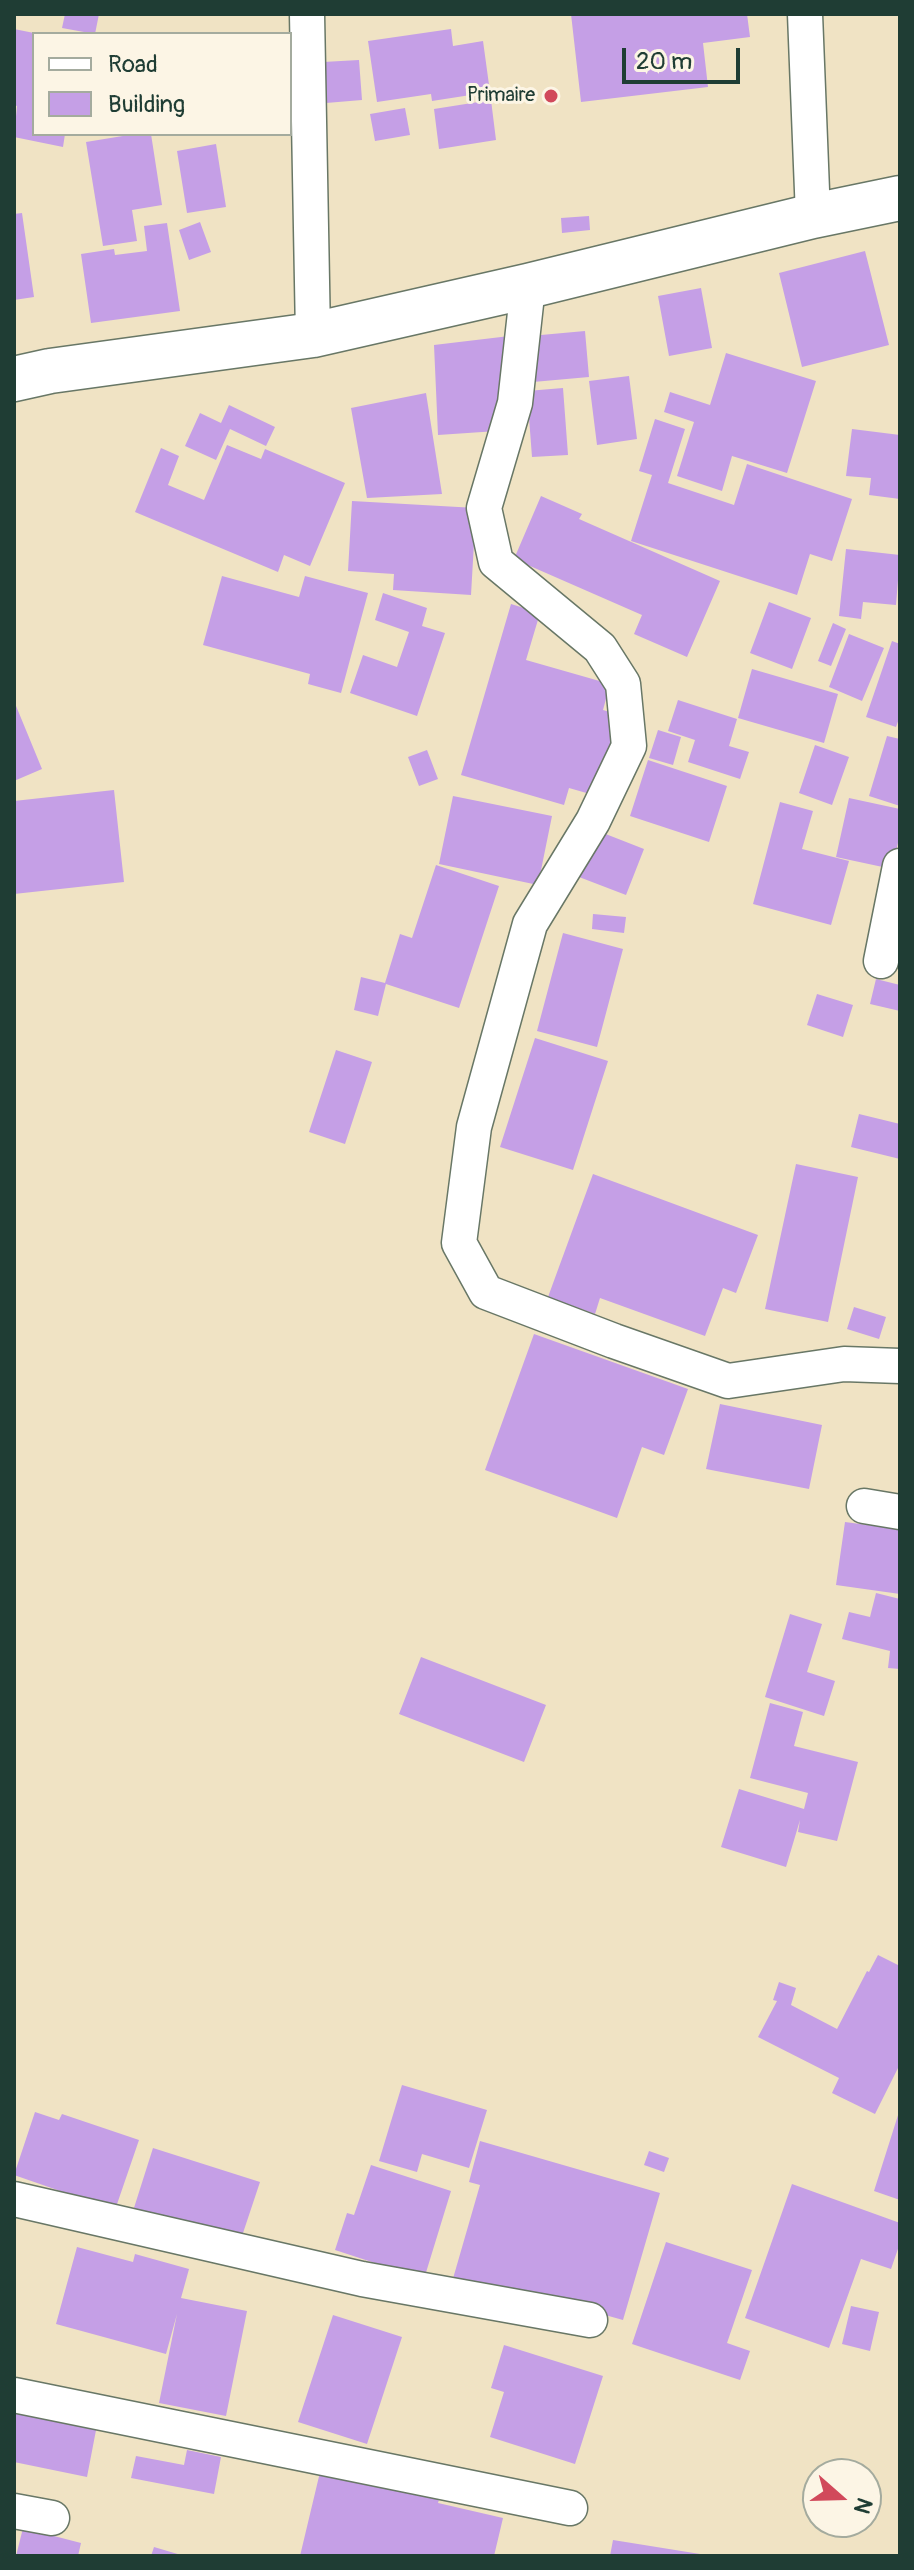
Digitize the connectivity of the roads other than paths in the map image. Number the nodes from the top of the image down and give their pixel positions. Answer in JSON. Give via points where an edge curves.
{"nodes":[{"id":1,"x":307,"y":14,"type":"edge"},
{"id":2,"x":805,"y":14,"type":"edge"},
{"id":3,"x":900,"y":198,"type":"edge"},
{"id":4,"x":813,"y":216,"type":"junction"},
{"id":5,"x":528,"y":286,"type":"junction"},
{"id":6,"x":313,"y":335,"type":"junction"},
{"id":7,"x":14,"y":379,"type":"edge"},
{"id":8,"x":900,"y":866,"type":"edge"},
{"id":9,"x":881,"y":961,"type":"dead end"},
{"id":10,"x":900,"y":1366,"type":"edge"},
{"id":11,"x":864,"y":1506,"type":"dead end"},
{"id":12,"x":900,"y":1512,"type":"edge"},
{"id":13,"x":14,"y":2199,"type":"edge"},
{"id":14,"x":590,"y":2320,"type":"dead end"},
{"id":15,"x":14,"y":2395,"type":"edge"},
{"id":16,"x":570,"y":2508,"type":"dead end"},
{"id":17,"x":14,"y":2511,"type":"edge"},
{"id":18,"x":52,"y":2518,"type":"dead end"}],
"edges":[{"from":1,"to":6,"type":"street"},
{"from":2,"to":4,"type":"street"},
{"from":3,"to":4,"type":"main road"},
{"from":4,"to":5,"type":"main road"},
{"from":5,"to":6,"type":"main road"},
{"from":5,"to":10,"type":"street","via":[[515,403],[484,508],[496,562],[600,648],[623,684],[629,746],[593,821],[530,924],[474,1127],[459,1243],[486,1292],[728,1381],[844,1364]]},
{"from":6,"to":7,"type":"main road"},
{"from":8,"to":9,"type":"street"},
{"from":11,"to":12,"type":"street"},
{"from":13,"to":14,"type":"street","via":[[362,2279]]},
{"from":15,"to":16,"type":"street"},
{"from":17,"to":18,"type":"street"}]}
